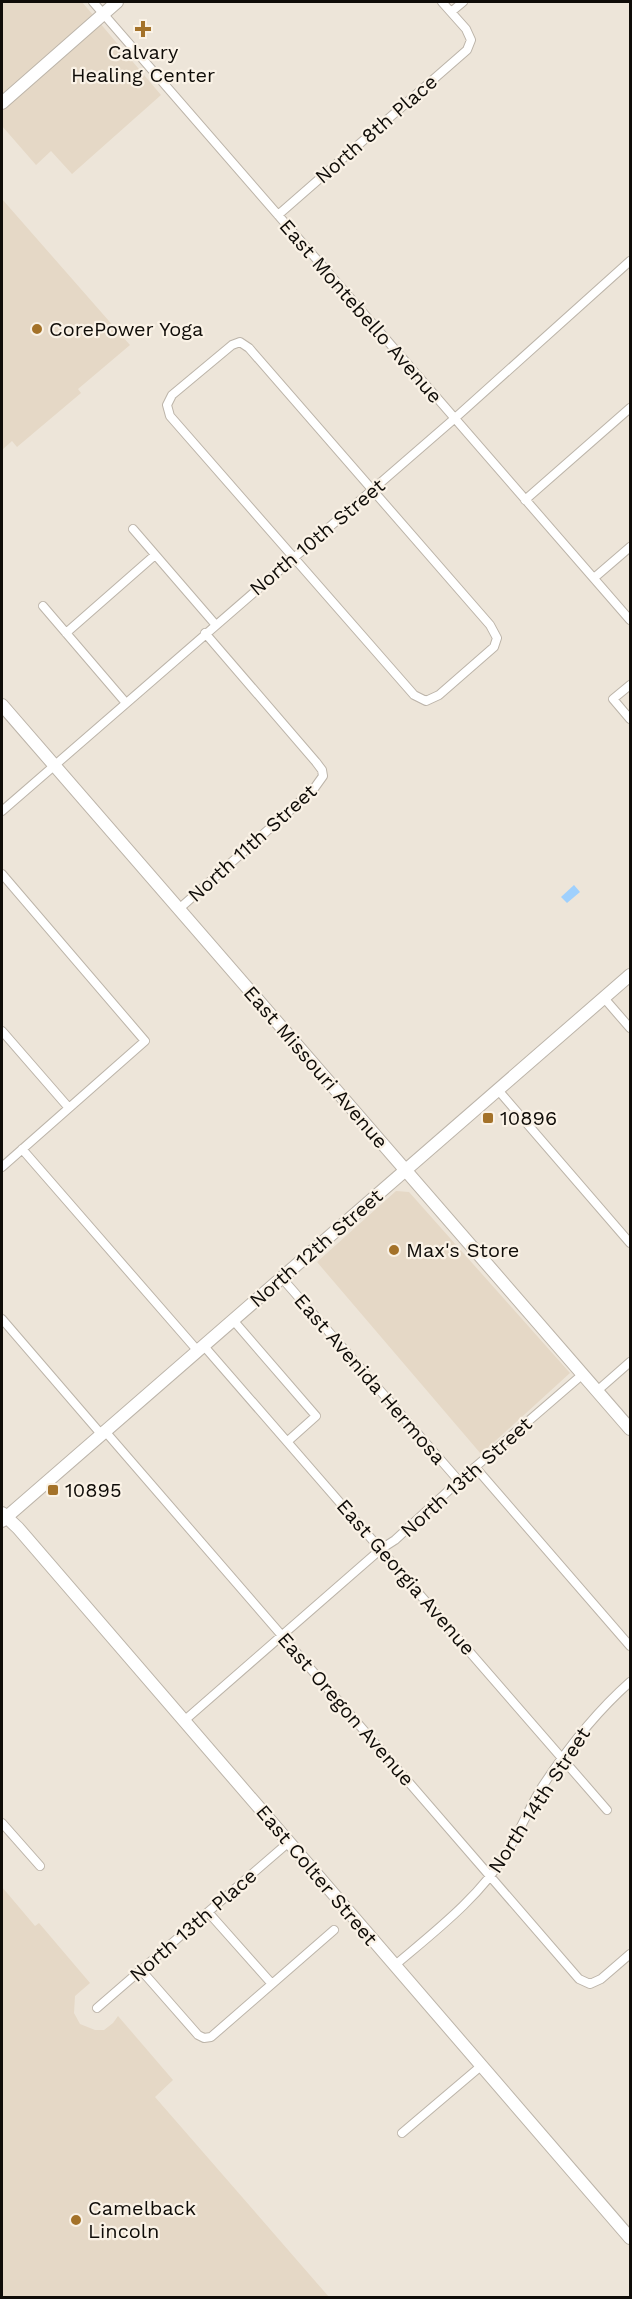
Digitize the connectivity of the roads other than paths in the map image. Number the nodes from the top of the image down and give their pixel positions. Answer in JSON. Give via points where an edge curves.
{"nodes":[{"id":1,"x":93,"y":2,"type":"edge"},
{"id":2,"x":117,"y":2,"type":"edge"},
{"id":3,"x":442,"y":2,"type":"edge"},
{"id":4,"x":463,"y":2,"type":"edge"},
{"id":5,"x":451,"y":12,"type":"junction"},
{"id":6,"x":103,"y":13,"type":"junction"},
{"id":7,"x":2,"y":103,"type":"edge"},
{"id":8,"x":278,"y":215,"type":"junction"},
{"id":9,"x":630,"y":261,"type":"edge"},
{"id":10,"x":630,"y":408,"type":"edge"},
{"id":11,"x":454,"y":419,"type":"junction"},
{"id":12,"x":373,"y":490,"type":"junction"},
{"id":13,"x":525,"y":500,"type":"junction"},
{"id":14,"x":133,"y":529,"type":"dead end"},
{"id":15,"x":630,"y":546,"type":"edge"},
{"id":16,"x":155,"y":555,"type":"junction"},
{"id":17,"x":294,"y":556,"type":"junction"},
{"id":18,"x":594,"y":578,"type":"junction"},
{"id":19,"x":43,"y":606,"type":"dead end"},
{"id":20,"x":630,"y":620,"type":"edge"},
{"id":21,"x":215,"y":624,"type":"junction"},
{"id":22,"x":66,"y":633,"type":"junction"},
{"id":23,"x":205,"y":633,"type":"junction"},
{"id":24,"x":630,"y":685,"type":"edge"},
{"id":25,"x":126,"y":703,"type":"junction"},
{"id":26,"x":2,"y":705,"type":"edge"},
{"id":27,"x":630,"y":719,"type":"edge"},
{"id":28,"x":54,"y":765,"type":"junction"},
{"id":29,"x":2,"y":811,"type":"edge"},
{"id":30,"x":2,"y":874,"type":"edge"},
{"id":31,"x":180,"y":908,"type":"junction"},
{"id":32,"x":630,"y":975,"type":"edge"},
{"id":33,"x":604,"y":998,"type":"junction"},
{"id":34,"x":630,"y":1028,"type":"edge"},
{"id":35,"x":2,"y":1031,"type":"edge"},
{"id":36,"x":498,"y":1090,"type":"junction"},
{"id":37,"x":69,"y":1108,"type":"junction"},
{"id":38,"x":22,"y":1149,"type":"junction"},
{"id":39,"x":2,"y":1167,"type":"edge"},
{"id":40,"x":405,"y":1170,"type":"junction"},
{"id":41,"x":630,"y":1243,"type":"edge"},
{"id":42,"x":281,"y":1277,"type":"junction"},
{"id":43,"x":2,"y":1319,"type":"edge"},
{"id":44,"x":233,"y":1320,"type":"junction"},
{"id":45,"x":200,"y":1348,"type":"junction"},
{"id":46,"x":630,"y":1362,"type":"edge"},
{"id":47,"x":583,"y":1374,"type":"junction"},
{"id":48,"x":597,"y":1391,"type":"junction"},
{"id":49,"x":630,"y":1429,"type":"edge"},
{"id":50,"x":103,"y":1432,"type":"junction"},
{"id":51,"x":288,"y":1442,"type":"junction"},
{"id":52,"x":475,"y":1467,"type":"junction"},
{"id":53,"x":459,"y":1480,"type":"junction"},
{"id":54,"x":3,"y":1517,"type":"edge"},
{"id":55,"x":381,"y":1549,"type":"junction"},
{"id":56,"x":283,"y":1635,"type":"junction"},
{"id":57,"x":630,"y":1646,"type":"edge"},
{"id":58,"x":630,"y":1682,"type":"edge"},
{"id":59,"x":185,"y":1720,"type":"junction"},
{"id":60,"x":563,"y":1759,"type":"junction"},
{"id":61,"x":607,"y":1810,"type":"dead end"},
{"id":62,"x":2,"y":1823,"type":"edge"},
{"id":63,"x":289,"y":1842,"type":"junction"},
{"id":64,"x":40,"y":1866,"type":"dead end"},
{"id":65,"x":490,"y":1876,"type":"junction"},
{"id":66,"x":208,"y":1912,"type":"junction"},
{"id":67,"x":334,"y":1930,"type":"dead end"},
{"id":68,"x":630,"y":1954,"type":"edge"},
{"id":69,"x":394,"y":1966,"type":"junction"},
{"id":70,"x":141,"y":1970,"type":"junction"},
{"id":71,"x":272,"y":1984,"type":"junction"},
{"id":72,"x":97,"y":2008,"type":"dead end"},
{"id":73,"x":481,"y":2066,"type":"junction"},
{"id":74,"x":402,"y":2133,"type":"dead end"},
{"id":75,"x":630,"y":2238,"type":"edge"}],
"edges":[{"from":1,"to":6,"type":"street","name":"East Montebello Avenue"},
{"from":2,"to":6,"type":"street"},
{"from":3,"to":5,"type":"street"},
{"from":4,"to":5,"type":"street"},
{"from":5,"to":8,"type":"street","name":"North 8th Place","via":[[471,40],[467,50]]},
{"from":6,"to":7,"type":"street"},
{"from":6,"to":8,"type":"street","name":"East Montebello Avenue"},
{"from":8,"to":11,"type":"street","name":"East Montebello Avenue"},
{"from":9,"to":11,"type":"street","name":"North 10th Street"},
{"from":10,"to":13,"type":"street"},
{"from":11,"to":12,"type":"street","name":"North 10th Street"},
{"from":11,"to":13,"type":"street","name":"East Montebello Avenue"},
{"from":12,"to":17,"type":"street","name":"North 10th Street"},
{"from":12,"to":17,"type":"street","via":[[497,638],[494,647],[439,695],[426,701],[414,695]]},
{"from":12,"to":17,"type":"street","via":[[240,342],[172,395],[167,405],[170,416]]},
{"from":13,"to":18,"type":"street","name":"East Montebello Avenue"},
{"from":14,"to":16,"type":"street"},
{"from":15,"to":18,"type":"street"},
{"from":16,"to":21,"type":"street"},
{"from":16,"to":22,"type":"street"},
{"from":17,"to":21,"type":"street","name":"North 10th Street"},
{"from":18,"to":20,"type":"street","name":"East Montebello Avenue"},
{"from":19,"to":22,"type":"street"},
{"from":21,"to":23,"type":"street","name":"North 10th Street"},
{"from":22,"to":25,"type":"street"},
{"from":23,"to":25,"type":"street","name":"North 10th Street"},
{"from":23,"to":31,"type":"street","name":"North 11th Street","via":[[316,762],[323,776],[313,790]]},
{"from":24,"to":27,"type":"street","via":[[613,699]]},
{"from":25,"to":28,"type":"street","name":"North 10th Street"},
{"from":26,"to":28,"type":"street","name":"East Missouri Avenue"},
{"from":28,"to":29,"type":"street","name":"North 10th Street"},
{"from":28,"to":31,"type":"street","name":"East Missouri Avenue"},
{"from":30,"to":37,"type":"street","via":[[146,1041]]},
{"from":31,"to":40,"type":"street","name":"East Missouri Avenue"},
{"from":32,"to":33,"type":"street","name":"North 12th Street"},
{"from":33,"to":34,"type":"street"},
{"from":33,"to":36,"type":"street","name":"North 12th Street"},
{"from":35,"to":37,"type":"street"},
{"from":36,"to":40,"type":"street","name":"North 12th Street"},
{"from":36,"to":41,"type":"street"},
{"from":37,"to":38,"type":"street"},
{"from":38,"to":39,"type":"street"},
{"from":38,"to":45,"type":"street","name":"East Georgia Avenue"},
{"from":40,"to":42,"type":"street","name":"North 12th Street"},
{"from":40,"to":47,"type":"street","name":"East Missouri Avenue"},
{"from":42,"to":44,"type":"street","name":"North 12th Street"},
{"from":42,"to":53,"type":"street","name":"East Avenida Hermosa"},
{"from":43,"to":50,"type":"street","name":"East Oregon Avenue"},
{"from":44,"to":45,"type":"street","name":"North 12th Street"},
{"from":44,"to":51,"type":"street","via":[[316,1416]]},
{"from":45,"to":50,"type":"street","name":"North 12th Street"},
{"from":45,"to":51,"type":"street","name":"East Georgia Avenue"},
{"from":46,"to":48,"type":"street"},
{"from":47,"to":48,"type":"street","name":"East Missouri Avenue"},
{"from":47,"to":52,"type":"street","name":"North 13th Street"},
{"from":48,"to":49,"type":"street","name":"East Missouri Avenue"},
{"from":50,"to":54,"type":"street","name":"North 12th Street"},
{"from":50,"to":56,"type":"street","name":"East Oregon Avenue"},
{"from":51,"to":55,"type":"street","name":"East Georgia Avenue"},
{"from":52,"to":53,"type":"street","name":"North 13th Street"},
{"from":52,"to":57,"type":"street"},
{"from":53,"to":55,"type":"street","name":"North 13th Street"},
{"from":54,"to":59,"type":"street","name":"East Colter Street","via":[[18,1528]]},
{"from":55,"to":56,"type":"street","name":"North 13th Street"},
{"from":55,"to":60,"type":"street","name":"East Georgia Avenue"},
{"from":56,"to":59,"type":"street","name":"North 13th Street"},
{"from":56,"to":65,"type":"street","name":"East Oregon Avenue"},
{"from":58,"to":60,"type":"street","name":"North 14th Street","via":[[585,1728]]},
{"from":59,"to":63,"type":"street","name":"East Colter Street"},
{"from":60,"to":61,"type":"street","name":"East Georgia Avenue"},
{"from":60,"to":65,"type":"street","name":"North 14th Street"},
{"from":62,"to":64,"type":"street"},
{"from":63,"to":66,"type":"street","name":"North 13th Place"},
{"from":63,"to":69,"type":"street","name":"East Colter Street"},
{"from":65,"to":68,"type":"street","name":"East Oregon Avenue","via":[[579,1979],[590,1984],[601,1979]]},
{"from":65,"to":69,"type":"street","name":"North 14th Street"},
{"from":66,"to":70,"type":"street","name":"North 13th Place"},
{"from":66,"to":71,"type":"street"},
{"from":67,"to":71,"type":"street"},
{"from":69,"to":73,"type":"street","name":"East Colter Street"},
{"from":70,"to":71,"type":"street","via":[[204,2038],[211,2037]]},
{"from":70,"to":72,"type":"street","name":"North 13th Place"},
{"from":73,"to":74,"type":"street"},
{"from":73,"to":75,"type":"street","name":"East Colter Street"}]}
